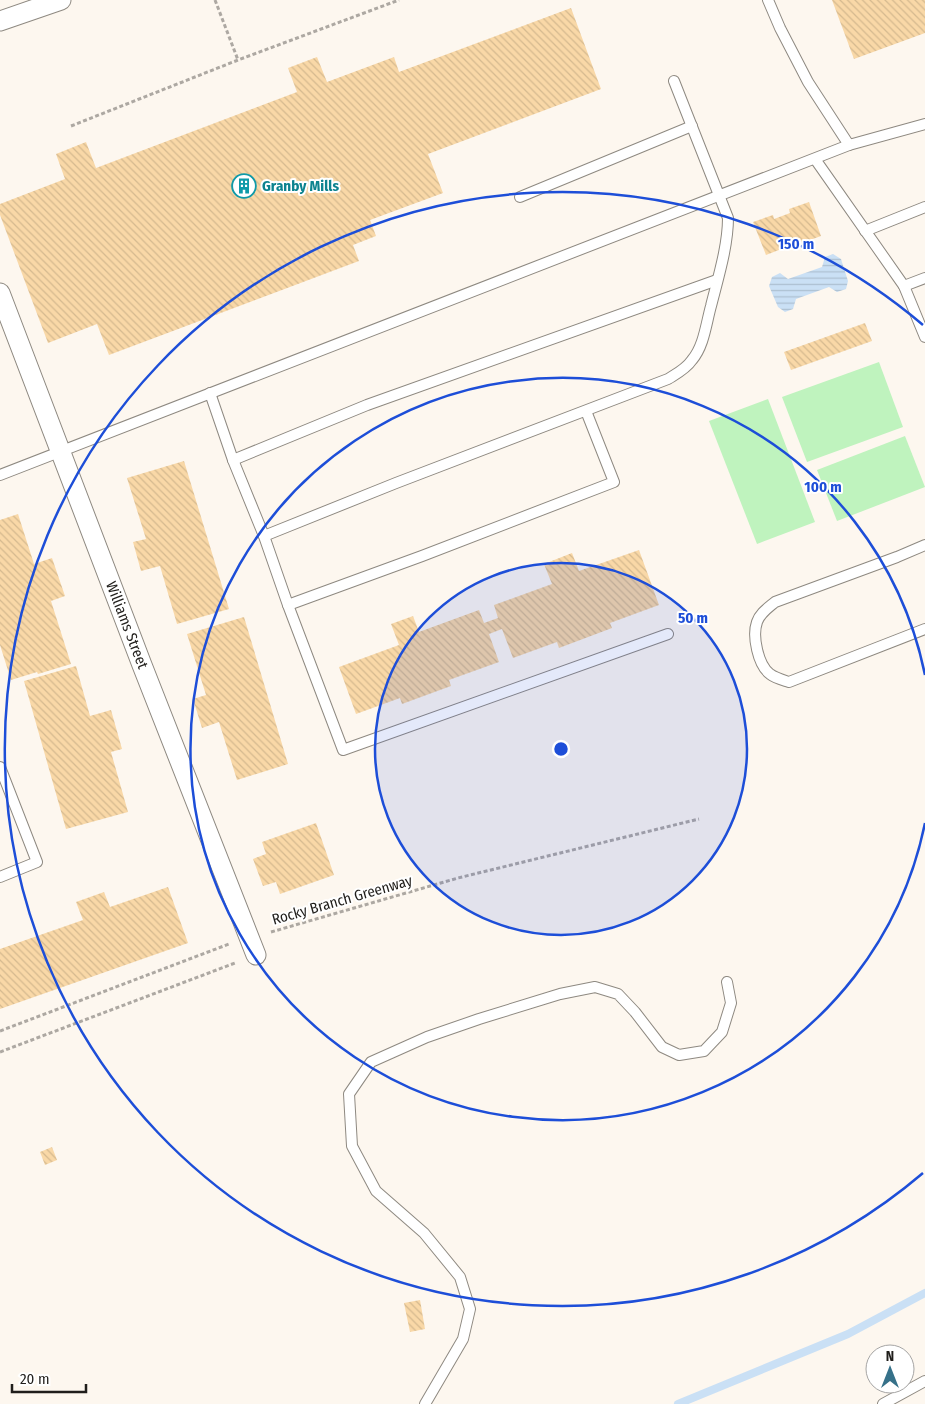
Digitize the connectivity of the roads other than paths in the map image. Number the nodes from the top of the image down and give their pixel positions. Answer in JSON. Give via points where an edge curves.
{"nodes":[{"id":1,"x":61,"y":0,"type":"edge"},
{"id":2,"x":768,"y":0,"type":"edge"},
{"id":3,"x":0,"y":21,"type":"edge"},
{"id":4,"x":674,"y":81,"type":"dead end"},
{"id":5,"x":925,"y":124,"type":"edge"},
{"id":6,"x":692,"y":126,"type":"junction"},
{"id":7,"x":849,"y":145,"type":"junction"},
{"id":8,"x":815,"y":158,"type":"junction"},
{"id":9,"x":720,"y":196,"type":"junction"},
{"id":10,"x":520,"y":197,"type":"dead end"},
{"id":11,"x":925,"y":207,"type":"edge"},
{"id":12,"x":865,"y":231,"type":"junction"},
{"id":13,"x":925,"y":278,"type":"edge"},
{"id":14,"x":717,"y":280,"type":"junction"},
{"id":15,"x":904,"y":286,"type":"junction"},
{"id":16,"x":0,"y":293,"type":"edge"},
{"id":17,"x":925,"y":337,"type":"edge"},
{"id":18,"x":210,"y":393,"type":"junction"},
{"id":19,"x":586,"y":410,"type":"junction"},
{"id":20,"x":60,"y":450,"type":"junction"},
{"id":21,"x":233,"y":460,"type":"junction"},
{"id":22,"x":0,"y":474,"type":"edge"},
{"id":23,"x":264,"y":536,"type":"junction"},
{"id":24,"x":925,"y":545,"type":"edge"},
{"id":25,"x":288,"y":605,"type":"junction"},
{"id":26,"x":925,"y":629,"type":"edge"},
{"id":27,"x":668,"y":634,"type":"dead end"},
{"id":28,"x":0,"y":767,"type":"edge"},
{"id":29,"x":0,"y":877,"type":"edge"},
{"id":30,"x":253,"y":947,"type":"road end"},
{"id":31,"x":727,"y":982,"type":"dead end"},
{"id":32,"x":925,"y":1381,"type":"edge"},
{"id":33,"x":425,"y":1404,"type":"edge"},
{"id":34,"x":883,"y":1404,"type":"edge"}],
"edges":[{"from":1,"to":3,"type":"street"},
{"from":2,"to":7,"type":"lane","via":[[808,82]]},
{"from":4,"to":6,"type":"lane"},
{"from":5,"to":7,"type":"lane"},
{"from":6,"to":9,"type":"lane"},
{"from":6,"to":10,"type":"lane"},
{"from":7,"to":8,"type":"lane"},
{"from":8,"to":9,"type":"lane"},
{"from":8,"to":12,"type":"lane"},
{"from":9,"to":14,"type":"lane","via":[[728,218],[728,229]]},
{"from":9,"to":18,"type":"lane"},
{"from":11,"to":12,"type":"lane"},
{"from":12,"to":15,"type":"lane"},
{"from":13,"to":15,"type":"lane"},
{"from":14,"to":19,"type":"lane","via":[[701,344],[680,372]]},
{"from":14,"to":21,"type":"lane","via":[[368,405]]},
{"from":15,"to":17,"type":"lane"},
{"from":16,"to":20,"type":"street","name":"Williams Street"},
{"from":18,"to":20,"type":"lane"},
{"from":18,"to":21,"type":"lane"},
{"from":19,"to":23,"type":"lane"},
{"from":19,"to":25,"type":"lane","via":[[614,482]]},
{"from":20,"to":22,"type":"lane"},
{"from":20,"to":30,"type":"street","name":"Williams Street"},
{"from":21,"to":23,"type":"lane"},
{"from":23,"to":25,"type":"lane"},
{"from":24,"to":26,"type":"lane","via":[[775,602],[756,623],[755,643],[770,674],[789,682]]},
{"from":25,"to":27,"type":"lane","via":[[344,750]]},
{"from":28,"to":29,"type":"lane","via":[[37,862]]},
{"from":31,"to":33,"type":"lane","via":[[731,1003],[722,1032],[704,1051],[679,1055],[662,1048],[618,994],[594,987],[479,1019],[427,1037],[371,1062],[349,1094],[352,1146],[376,1191],[424,1233],[460,1277],[470,1309],[463,1339]]},
{"from":32,"to":34,"type":"lane"}]}
